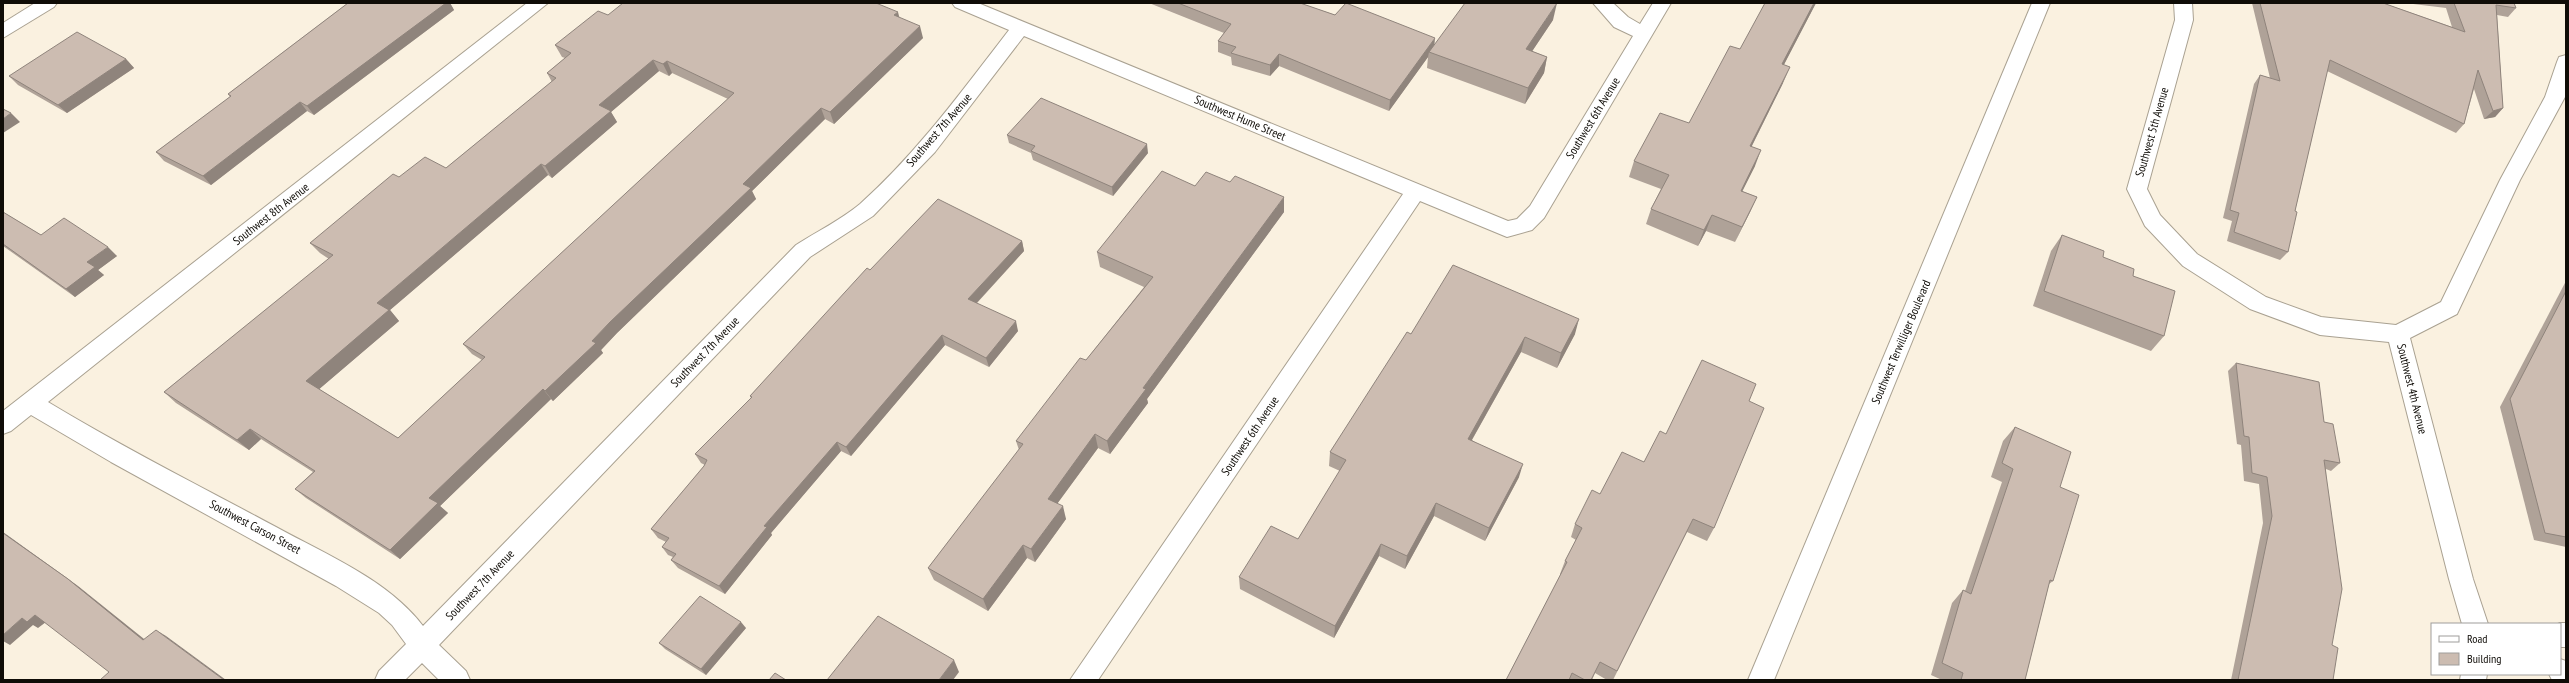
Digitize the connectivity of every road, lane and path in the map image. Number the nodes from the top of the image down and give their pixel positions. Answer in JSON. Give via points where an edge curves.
{"nodes":[{"id":1,"x":48,"y":3,"type":"edge"},
{"id":2,"x":539,"y":3,"type":"edge"},
{"id":3,"x":961,"y":3,"type":"edge"},
{"id":4,"x":1602,"y":3,"type":"edge"},
{"id":5,"x":1662,"y":3,"type":"edge"},
{"id":6,"x":2041,"y":3,"type":"edge"},
{"id":7,"x":2184,"y":3,"type":"edge"},
{"id":8,"x":1021,"y":27,"type":"junction"},
{"id":9,"x":3,"y":32,"type":"edge"},
{"id":10,"x":1644,"y":34,"type":"junction"},
{"id":11,"x":2566,"y":62,"type":"edge"},
{"id":12,"x":1416,"y":191,"type":"junction"},
{"id":13,"x":1519,"y":228,"type":"joint"},
{"id":14,"x":2398,"y":334,"type":"junction"},
{"id":15,"x":31,"y":402,"type":"junction"},
{"id":16,"x":3,"y":424,"type":"edge"},
{"id":17,"x":2475,"y":623,"type":"edge"},
{"id":18,"x":422,"y":645,"type":"junction"},
{"id":19,"x":388,"y":680,"type":"edge"},
{"id":20,"x":457,"y":680,"type":"edge"},
{"id":21,"x":1083,"y":680,"type":"edge"},
{"id":22,"x":1761,"y":680,"type":"edge"}],
"edges":[{"from":1,"to":9,"type":"street"},
{"from":2,"to":15,"type":"street","name":"Southwest 8th Avenue"},
{"from":3,"to":8,"type":"street","name":"Southwest Hume Street"},
{"from":4,"to":10,"type":"street","via":[[1620,22]]},
{"from":5,"to":10,"type":"street","name":"Southwest 6th Avenue"},
{"from":6,"to":22,"type":"street","name":"Southwest Terwilliger Boulevard"},
{"from":7,"to":14,"type":"street","name":"Southwest 5th Avenue","via":[[2184,20],[2137,189],[2152,220],[2190,260],[2258,303],[2320,326]]},
{"from":8,"to":12,"type":"street","name":"Southwest Hume Street"},
{"from":8,"to":18,"type":"street","name":"Southwest 7th Avenue","via":[[950,121],[923,152],[866,210],[803,251]]},
{"from":10,"to":13,"type":"street","name":"Southwest 6th Avenue","via":[[1537,212],[1528,223]]},
{"from":11,"to":14,"type":"street","name":"Southwest 4th Avenue","via":[[2555,97],[2510,180],[2449,308]]},
{"from":12,"to":13,"type":"street","name":"Southwest Hume Street","via":[[1490,223],[1507,229]]},
{"from":12,"to":21,"type":"street","name":"Southwest 6th Avenue"},
{"from":14,"to":17,"type":"street","name":"Southwest 4th Avenue"},
{"from":15,"to":16,"type":"street","name":"Southwest 8th Avenue"},
{"from":15,"to":18,"type":"street","name":"Southwest Carson Street","via":[[79,434],[280,540],[356,584],[388,605]]},
{"from":18,"to":19,"type":"street","name":"Southwest 7th Avenue"},
{"from":18,"to":20,"type":"street","name":"Southwest Carson Street"}]}
